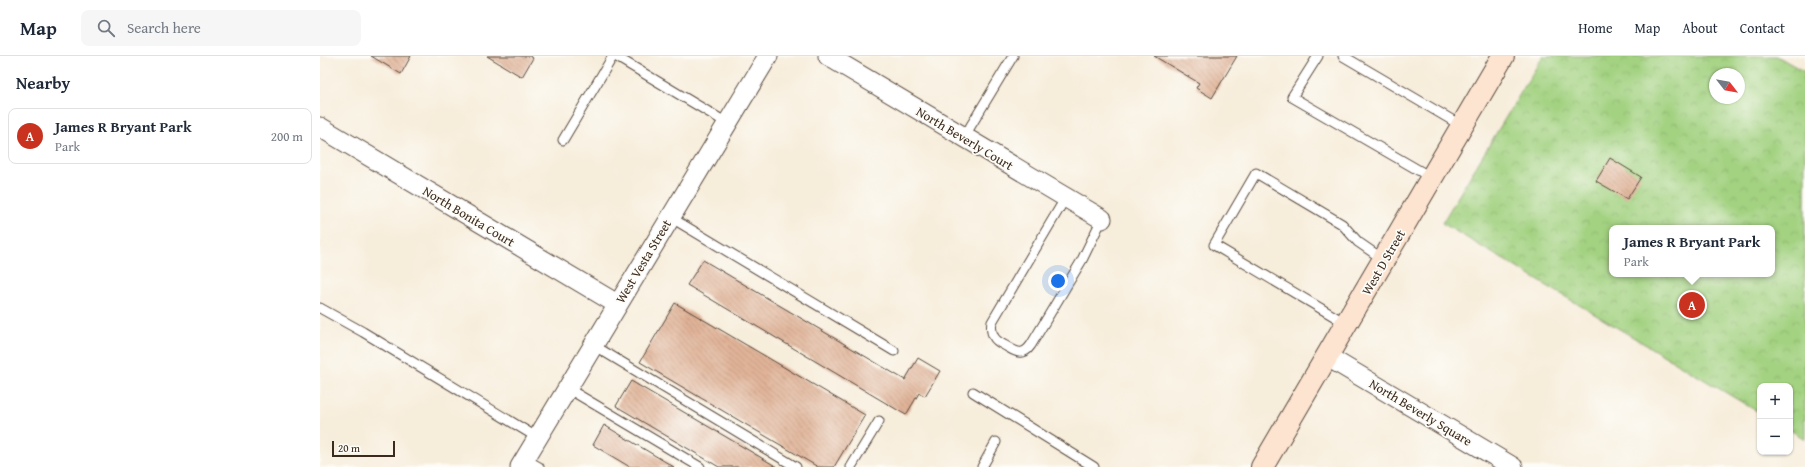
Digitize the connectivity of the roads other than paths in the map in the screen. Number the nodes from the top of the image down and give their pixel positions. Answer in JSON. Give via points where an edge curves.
{"nodes":[{"id":1,"x":614,"y":56,"type":"edge"},
{"id":2,"x":768,"y":56,"type":"edge"},
{"id":3,"x":828,"y":56,"type":"edge"},
{"id":4,"x":1013,"y":56,"type":"edge"},
{"id":5,"x":1318,"y":56,"type":"edge"},
{"id":6,"x":1343,"y":56,"type":"edge"},
{"id":7,"x":1503,"y":56,"type":"edge"},
{"id":8,"x":727,"y":123,"type":"junction"},
{"id":9,"x":1462,"y":126,"type":"junction"},
{"id":10,"x":320,"y":127,"type":"edge"},
{"id":11,"x":964,"y":137,"type":"junction"},
{"id":12,"x":564,"y":140,"type":"dead end"},
{"id":13,"x":1432,"y":178,"type":"junction"},
{"id":14,"x":1066,"y":197,"type":"junction"},
{"id":15,"x":670,"y":217,"type":"junction"},
{"id":16,"x":1102,"y":219,"type":"joint"},
{"id":17,"x":1384,"y":260,"type":"junction"},
{"id":18,"x":617,"y":304,"type":"junction"},
{"id":19,"x":320,"y":308,"type":"edge"},
{"id":20,"x":1347,"y":324,"type":"junction"},
{"id":21,"x":593,"y":345,"type":"junction"},
{"id":22,"x":894,"y":350,"type":"dead end"},
{"id":23,"x":1328,"y":358,"type":"junction"},
{"id":24,"x":567,"y":388,"type":"junction"},
{"id":25,"x":973,"y":392,"type":"dead end"},
{"id":26,"x":879,"y":421,"type":"dead end"},
{"id":27,"x":538,"y":438,"type":"junction"},
{"id":28,"x":996,"y":442,"type":"dead end"},
{"id":29,"x":528,"y":464,"type":"edge"},
{"id":30,"x":700,"y":467,"type":"edge"},
{"id":31,"x":796,"y":467,"type":"edge"},
{"id":32,"x":851,"y":467,"type":"edge"},
{"id":33,"x":982,"y":467,"type":"edge"},
{"id":34,"x":1094,"y":467,"type":"edge"},
{"id":35,"x":1262,"y":467,"type":"edge"},
{"id":36,"x":1514,"y":467,"type":"edge"}],
"edges":[{"from":1,"to":8,"type":"lane"},
{"from":1,"to":12,"type":"lane"},
{"from":2,"to":8,"type":"street","name":"West Vesta Street"},
{"from":3,"to":11,"type":"street","name":"North Beverly Court"},
{"from":4,"to":11,"type":"lane"},
{"from":5,"to":13,"type":"lane","via":[[1292,97]]},
{"from":6,"to":9,"type":"lane"},
{"from":7,"to":9,"type":"main road","name":"West D Street"},
{"from":8,"to":15,"type":"street","name":"West Vesta Street"},
{"from":9,"to":13,"type":"main road","name":"West D Street"},
{"from":10,"to":18,"type":"street","name":"North Bonita Court"},
{"from":11,"to":14,"type":"street","name":"North Beverly Court"},
{"from":13,"to":17,"type":"main road","name":"West D Street"},
{"from":14,"to":16,"type":"street","name":"North Beverly Court"},
{"from":14,"to":16,"type":"lane","via":[[992,322],[994,337],[1015,351],[1027,350],[1082,260]]},
{"from":15,"to":18,"type":"street","name":"West Vesta Street"},
{"from":15,"to":22,"type":"lane"},
{"from":17,"to":20,"type":"main road","name":"West D Street"},
{"from":17,"to":20,"type":"lane","via":[[1358,242],[1342,224],[1256,173],[1214,245]]},
{"from":18,"to":21,"type":"street","name":"West Vesta Street"},
{"from":19,"to":27,"type":"lane"},
{"from":20,"to":23,"type":"main road","name":"West D Street"},
{"from":21,"to":24,"type":"street","name":"West Vesta Street"},
{"from":21,"to":31,"type":"lane"},
{"from":23,"to":35,"type":"main road","name":"West D Street"},
{"from":23,"to":36,"type":"street","name":"North Beverly Square"},
{"from":24,"to":27,"type":"street","name":"West Vesta Street"},
{"from":24,"to":30,"type":"lane"},
{"from":25,"to":34,"type":"lane"},
{"from":26,"to":32,"type":"lane"},
{"from":27,"to":29,"type":"street","name":"West Vesta Street"},
{"from":28,"to":33,"type":"lane"}]}
